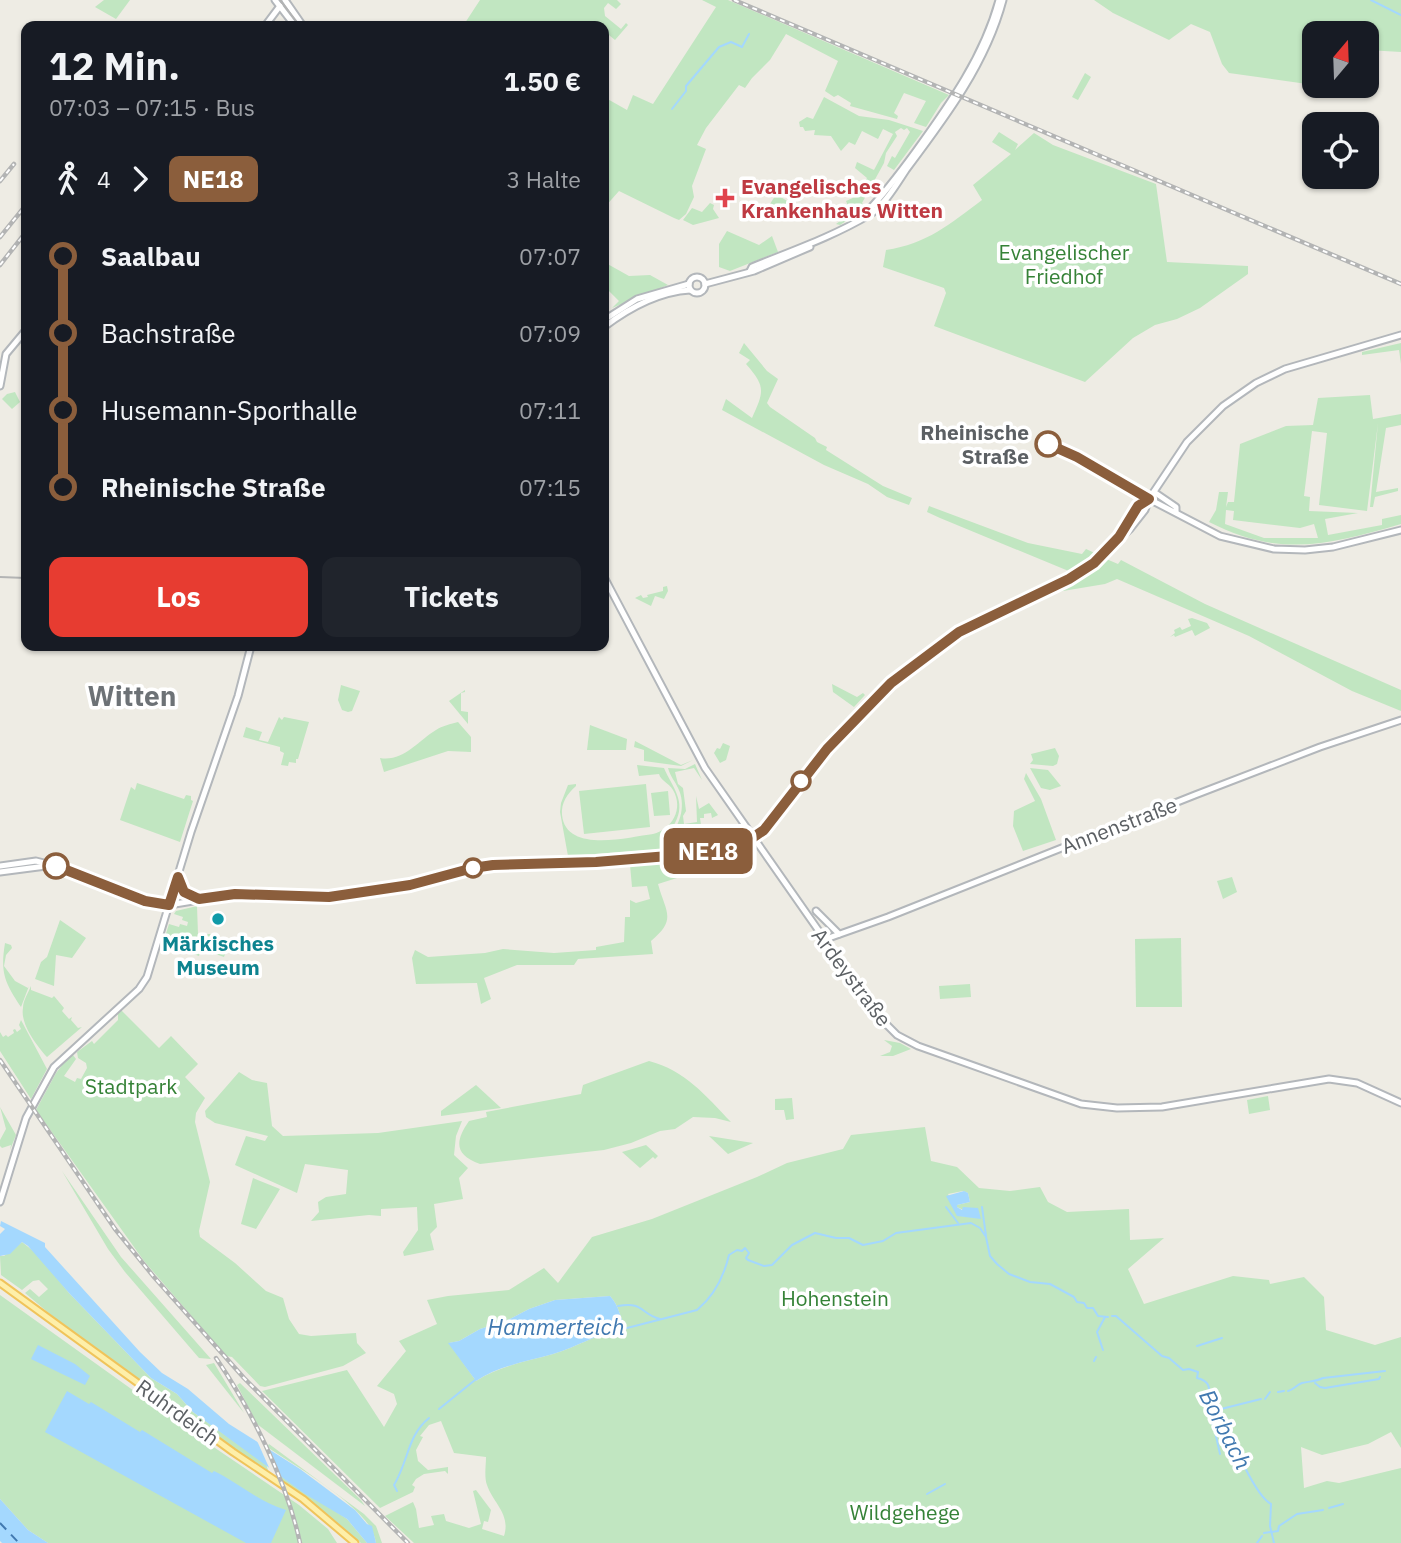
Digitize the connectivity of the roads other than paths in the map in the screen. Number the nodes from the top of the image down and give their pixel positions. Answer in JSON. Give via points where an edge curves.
{"nodes":[{"id":1,"x":275,"y":0,"type":"edge"},
{"id":2,"x":1001,"y":0,"type":"edge"},
{"id":3,"x":282,"y":2,"type":"edge"},
{"id":4,"x":269,"y":21,"type":"edge"},
{"id":5,"x":292,"y":21,"type":"edge"},
{"id":6,"x":299,"y":21,"type":"edge"},
{"id":7,"x":705,"y":284,"type":"junction"},
{"id":8,"x":689,"y":287,"type":"junction"},
{"id":9,"x":609,"y":317,"type":"edge"},
{"id":10,"x":609,"y":324,"type":"edge"},
{"id":11,"x":1401,"y":335,"type":"edge"},
{"id":12,"x":21,"y":336,"type":"edge"},
{"id":13,"x":1,"y":370,"type":"edge"},
{"id":14,"x":0,"y":386,"type":"edge"},
{"id":15,"x":1154,"y":492,"type":"junction"},
{"id":16,"x":1149,"y":499,"type":"junction"},
{"id":17,"x":1176,"y":512,"type":"junction"},
{"id":18,"x":1401,"y":530,"type":"edge"},
{"id":19,"x":609,"y":586,"type":"edge"},
{"id":20,"x":250,"y":651,"type":"edge"},
{"id":21,"x":1401,"y":719,"type":"edge"},
{"id":22,"x":753,"y":839,"type":"junction"},
{"id":23,"x":0,"y":866,"type":"edge"},
{"id":24,"x":7,"y":870,"type":"edge"},
{"id":25,"x":178,"y":877,"type":"junction"},
{"id":26,"x":199,"y":899,"type":"junction"},
{"id":27,"x":169,"y":905,"type":"junction"},
{"id":28,"x":816,"y":911,"type":"dead end"},
{"id":29,"x":839,"y":934,"type":"junction"},
{"id":30,"x":823,"y":940,"type":"junction"},
{"id":31,"x":1401,"y":1103,"type":"edge"},
{"id":32,"x":0,"y":1202,"type":"edge"},
{"id":33,"x":0,"y":1283,"type":"edge"},
{"id":34,"x":355,"y":1543,"type":"edge"}],
"edges":[{"from":1,"to":3,"type":"main road"},
{"from":2,"to":7,"type":"main road","via":[[988,43],[965,87],[872,213],[750,271]]},
{"from":3,"to":4,"type":"main road"},
{"from":3,"to":5,"type":"main road"},
{"from":3,"to":6,"type":"main road"},
{"from":7,"to":8,"type":"main road","via":[[694,293]]},
{"from":7,"to":8,"type":"main road","via":[[698,277]]},
{"from":8,"to":9,"type":"main road","via":[[637,299]]},
{"from":8,"to":10,"type":"main road","via":[[641,304]]},
{"from":11,"to":15,"type":"main road","via":[[1264,378],[1198,429]]},
{"from":12,"to":13,"type":"main road","via":[[6,354]]},
{"from":13,"to":14,"type":"main road"},
{"from":15,"to":16,"type":"main road"},
{"from":15,"to":17,"type":"main road","via":[[1176,507]]},
{"from":16,"to":17,"type":"main road"},
{"from":16,"to":22,"type":"main road","via":[[1138,506],[1119,537],[1089,567],[969,627],[901,675],[827,749],[770,824]]},
{"from":17,"to":18,"type":"main road","via":[[1220,536],[1274,549],[1324,548]]},
{"from":19,"to":22,"type":"main road","name":"Ardeystraße","via":[[705,768]]},
{"from":20,"to":25,"type":"main road"},
{"from":21,"to":29,"type":"main road","name":"Annenstraße"},
{"from":22,"to":26,"type":"main road","via":[[680,855],[499,864],[410,885],[329,897],[235,894]]},
{"from":22,"to":30,"type":"main road","name":"Ardeystraße"},
{"from":23,"to":24,"type":"main road"},
{"from":24,"to":27,"type":"main road","via":[[36,861],[68,869],[145,901]]},
{"from":25,"to":26,"type":"main road","via":[[184,892]]},
{"from":25,"to":27,"type":"main road"},
{"from":26,"to":27,"type":"main road"},
{"from":27,"to":32,"type":"main road","via":[[143,984],[54,1067],[26,1118]]},
{"from":28,"to":29,"type":"main road"},
{"from":29,"to":30,"type":"main road","name":"Annenstraße"},
{"from":30,"to":31,"type":"main road","name":"Ardeystraße","via":[[879,1017],[905,1040],[1070,1102],[1162,1107],[1329,1079],[1357,1083]]},
{"from":33,"to":34,"type":"main road","name":"Ruhrdeich","via":[[297,1495]]}]}
